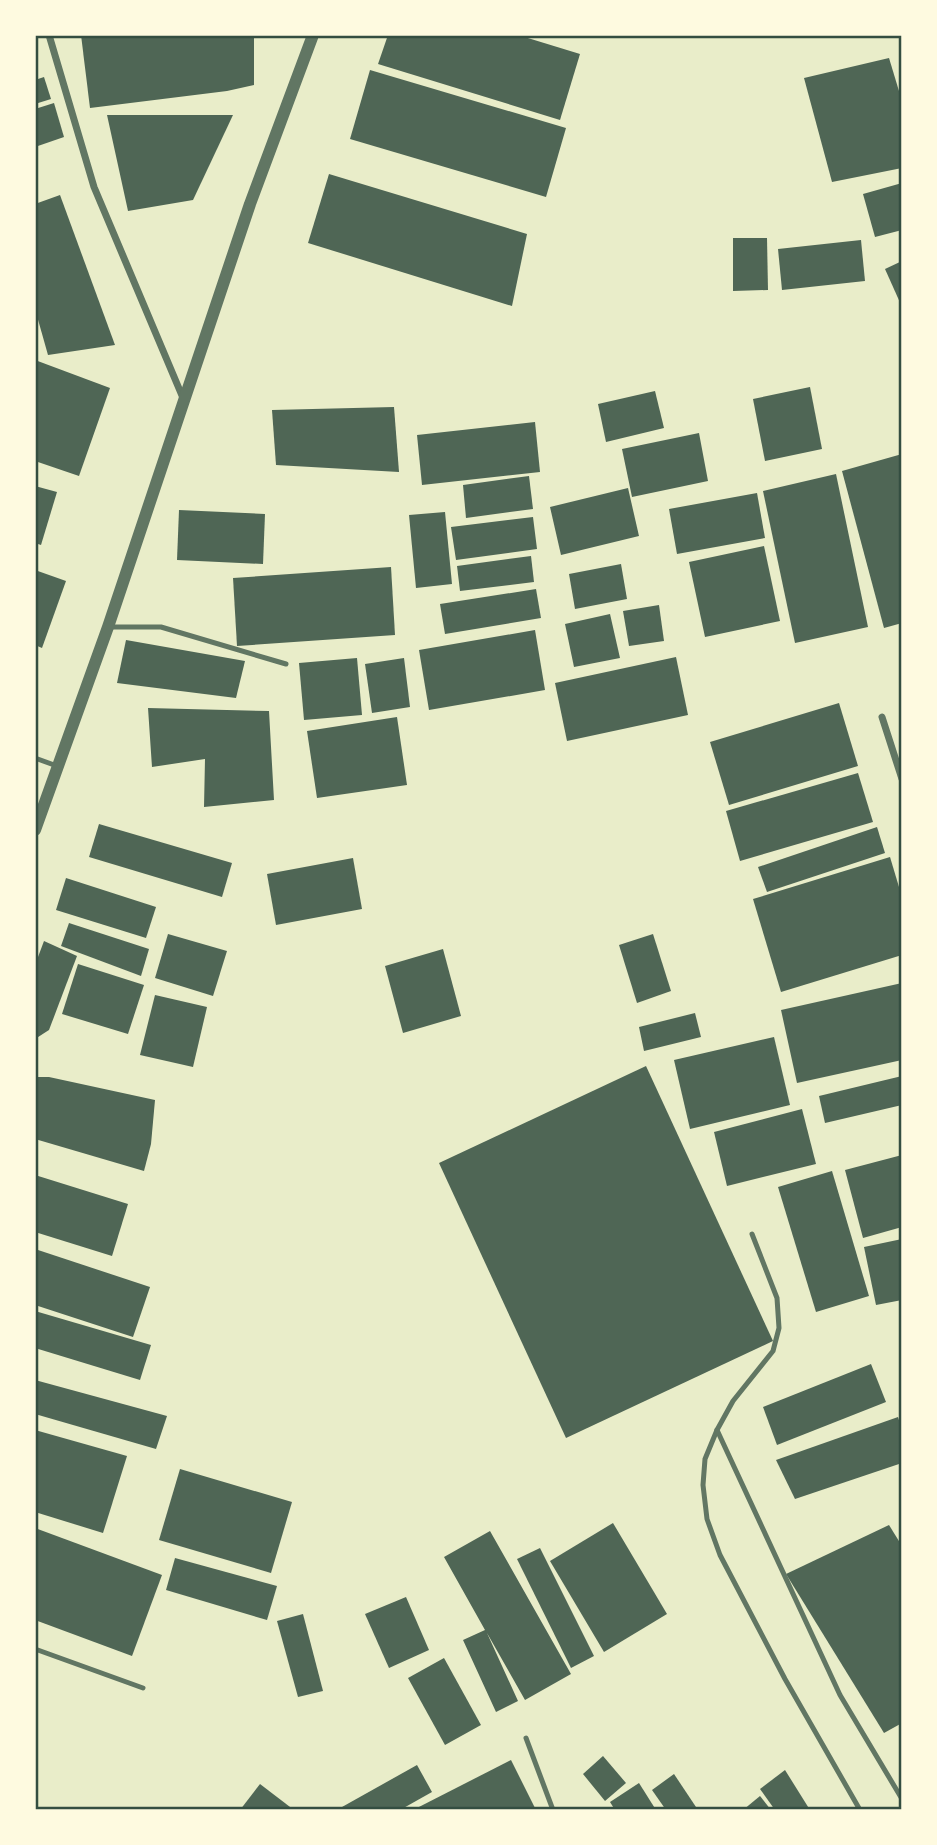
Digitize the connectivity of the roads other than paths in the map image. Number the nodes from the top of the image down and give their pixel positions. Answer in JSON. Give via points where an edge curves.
{"nodes":[{"id":1,"x":50,"y":35,"type":"edge"},
{"id":2,"x":313,"y":35,"type":"edge"},
{"id":3,"x":183,"y":398,"type":"junction"},
{"id":4,"x":108,"y":627,"type":"junction"},
{"id":5,"x":286,"y":664,"type":"dead end"},
{"id":6,"x":882,"y":717,"type":"dead end"},
{"id":7,"x":35,"y":758,"type":"edge"},
{"id":8,"x":57,"y":766,"type":"junction"},
{"id":9,"x":902,"y":779,"type":"edge"},
{"id":10,"x":35,"y":830,"type":"edge"},
{"id":11,"x":752,"y":1234,"type":"dead end"},
{"id":12,"x":717,"y":1430,"type":"junction"},
{"id":13,"x":35,"y":1649,"type":"edge"},
{"id":14,"x":143,"y":1688,"type":"dead end"},
{"id":15,"x":526,"y":1738,"type":"dead end"},
{"id":16,"x":902,"y":1799,"type":"edge"},
{"id":17,"x":553,"y":1810,"type":"edge"},
{"id":18,"x":860,"y":1810,"type":"edge"}],
"edges":[{"from":1,"to":3,"type":"street","via":[[93,187]]},
{"from":2,"to":3,"type":"street"},
{"from":3,"to":4,"type":"street"},
{"from":4,"to":5,"type":"lane","via":[[160,627]]},
{"from":4,"to":8,"type":"street"},
{"from":6,"to":9,"type":"street"},
{"from":7,"to":8,"type":"lane"},
{"from":8,"to":10,"type":"street"},
{"from":11,"to":12,"type":"lane","via":[[777,1298],[779,1328],[774,1351],[733,1401]]},
{"from":12,"to":16,"type":"lane","via":[[841,1695]]},
{"from":12,"to":18,"type":"lane","via":[[705,1459],[703,1485],[707,1519],[720,1555]]},
{"from":13,"to":14,"type":"lane"},
{"from":15,"to":17,"type":"lane"}]}
